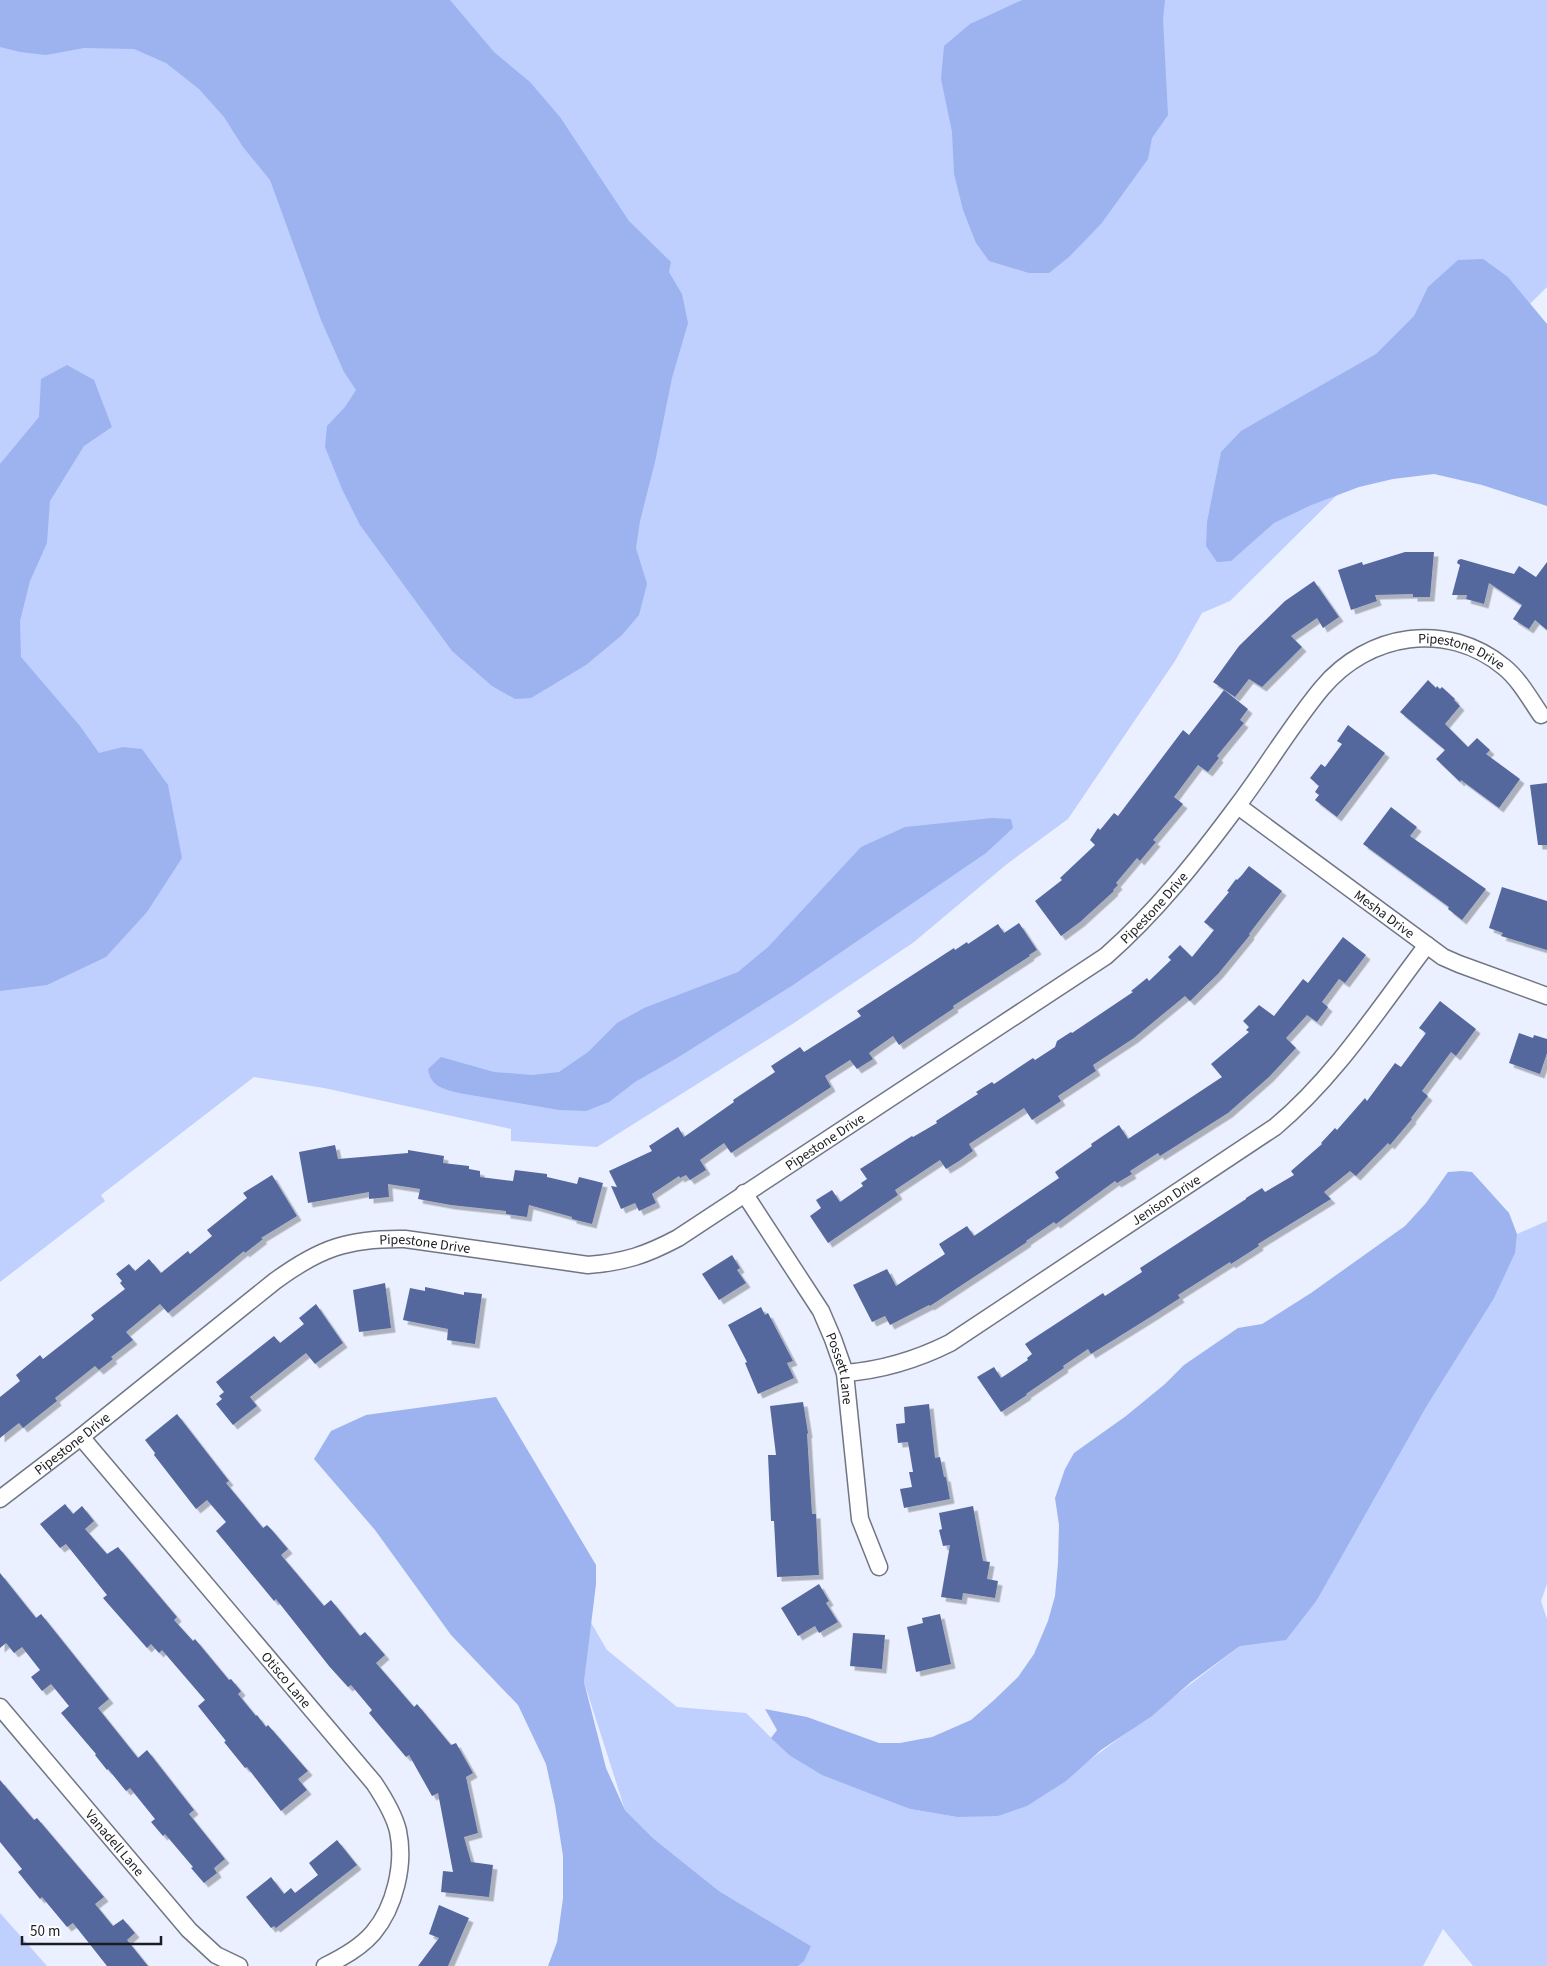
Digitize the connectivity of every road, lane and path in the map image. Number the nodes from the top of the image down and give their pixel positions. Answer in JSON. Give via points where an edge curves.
{"nodes":[{"id":1,"x":1541,"y":715,"type":"dead end"},
{"id":2,"x":1238,"y":806,"type":"junction"},
{"id":3,"x":1427,"y":945,"type":"junction"},
{"id":4,"x":1547,"y":996,"type":"edge"},
{"id":5,"x":744,"y":1193,"type":"junction"},
{"id":6,"x":845,"y":1373,"type":"junction"},
{"id":7,"x":81,"y":1437,"type":"junction"},
{"id":8,"x":0,"y":1499,"type":"edge"},
{"id":9,"x":879,"y":1567,"type":"dead end"},
{"id":10,"x":0,"y":1707,"type":"edge"},
{"id":11,"x":239,"y":1966,"type":"edge"},
{"id":12,"x":325,"y":1966,"type":"edge"}],
"edges":[{"from":1,"to":2,"type":"street","name":"Pipestone Drive","via":[[1505,667],[1466,644],[1443,638],[1422,638],[1378,646],[1354,658],[1322,688]]},
{"from":2,"to":3,"type":"street","name":"Mesha Drive"},
{"from":2,"to":5,"type":"street","name":"Pipestone Drive","via":[[1174,887],[1106,956]]},
{"from":3,"to":4,"type":"street","name":"Mesha Drive","via":[[1459,964]]},
{"from":3,"to":6,"type":"street","name":"Jenison Drive","via":[[1324,1080],[1275,1128],[950,1343],[925,1356],[899,1364]]},
{"from":5,"to":6,"type":"street","name":"Possett Lane","via":[[821,1311]]},
{"from":5,"to":7,"type":"street","name":"Pipestone Drive","via":[[652,1252],[618,1262],[579,1264],[405,1240],[353,1242],[327,1250],[301,1262],[274,1281]]},
{"from":6,"to":9,"type":"street","name":"Possett Lane","via":[[860,1519]]},
{"from":7,"to":8,"type":"street","name":"Pipestone Drive"},
{"from":7,"to":12,"type":"street","name":"Otisco Lane","via":[[384,1798],[398,1831],[398,1880],[373,1933],[341,1959]]},
{"from":10,"to":11,"type":"street","name":"Vanadell Lane","via":[[189,1930],[216,1955]]}]}
